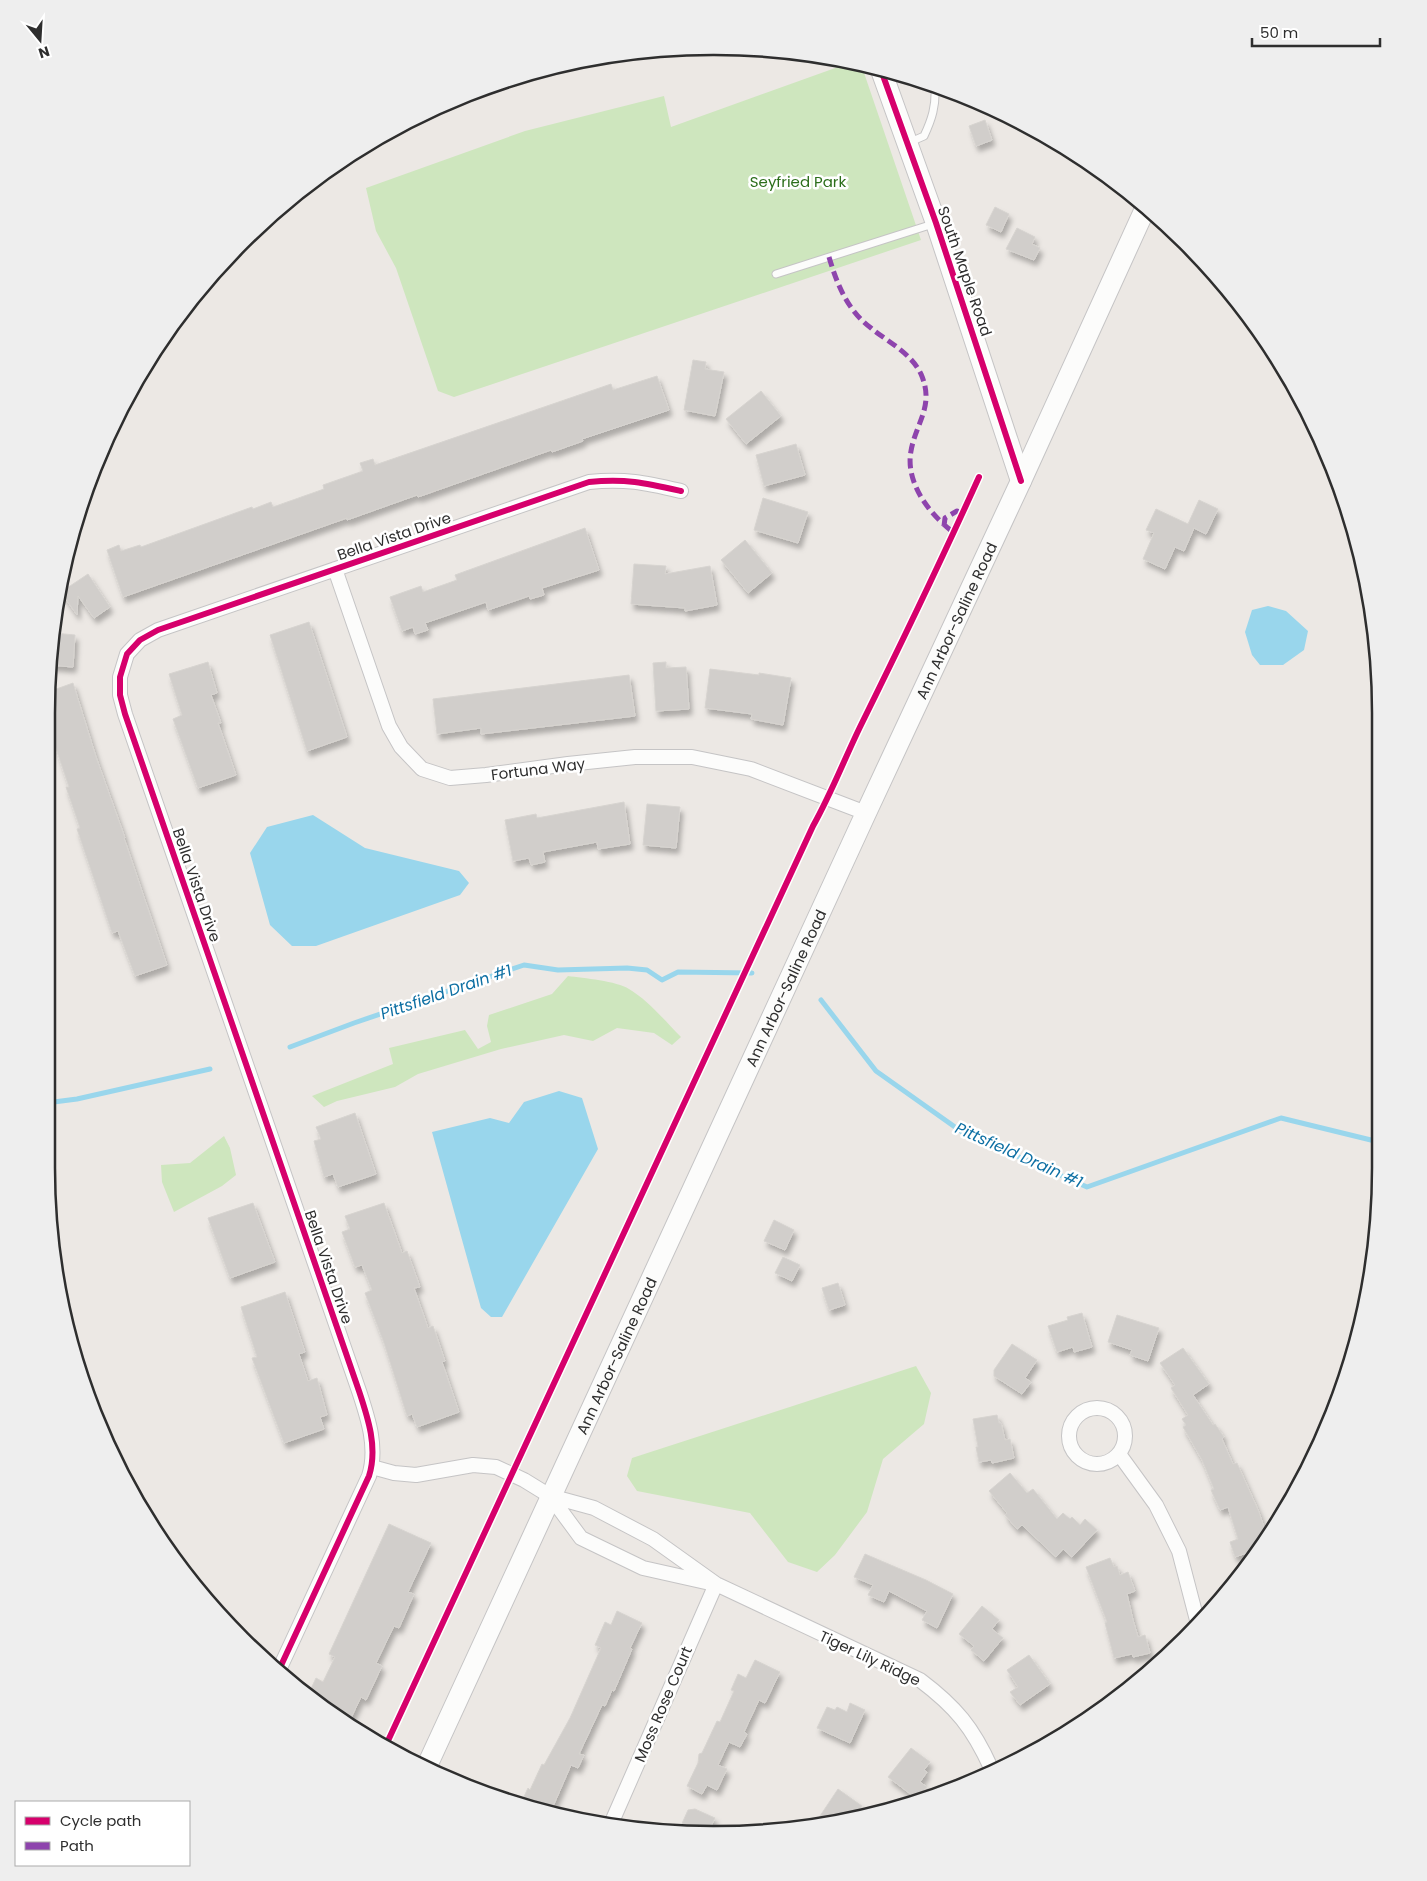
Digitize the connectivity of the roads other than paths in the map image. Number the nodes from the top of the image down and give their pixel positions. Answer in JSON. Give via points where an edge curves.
{"nodes":[{"id":1,"x":883,"y":77,"type":"edge"},
{"id":2,"x":935,"y":94,"type":"edge"},
{"id":3,"x":906,"y":143,"type":"junction"},
{"id":4,"x":1143,"y":214,"type":"edge"},
{"id":5,"x":936,"y":223,"type":"junction"},
{"id":6,"x":776,"y":274,"type":"dead end"},
{"id":7,"x":1021,"y":481,"type":"junction"},
{"id":8,"x":681,"y":490,"type":"dead end"},
{"id":9,"x":335,"y":569,"type":"junction"},
{"id":10,"x":866,"y":813,"type":"junction"},
{"id":11,"x":1119,"y":1454,"type":"junction"},
{"id":12,"x":372,"y":1467,"type":"junction"},
{"id":13,"x":550,"y":1496,"type":"junction"},
{"id":14,"x":716,"y":1584,"type":"junction"},
{"id":15,"x":1196,"y":1616,"type":"edge"},
{"id":16,"x":281,"y":1665,"type":"edge"},
{"id":17,"x":429,"y":1761,"type":"edge"},
{"id":18,"x":990,"y":1765,"type":"edge"},
{"id":19,"x":614,"y":1818,"type":"edge"}],
"edges":[{"from":1,"to":3,"type":"main road","name":"South Maple Road"},
{"from":2,"to":3,"type":"lane","via":[[933,118],[924,136]]},
{"from":3,"to":5,"type":"main road","name":"South Maple Road"},
{"from":4,"to":7,"type":"main road","name":"Ann Arbor-Saline Road"},
{"from":5,"to":6,"type":"lane"},
{"from":5,"to":7,"type":"main road","name":"South Maple Road"},
{"from":7,"to":10,"type":"main road","name":"Ann Arbor-Saline Road"},
{"from":8,"to":9,"type":"street","name":"Bella Vista Drive","via":[[614,479],[589,482]]},
{"from":9,"to":10,"type":"street","name":"Fortuna Way","via":[[389,726],[401,747],[422,769],[450,778],[635,757],[692,758],[751,769]]},
{"from":9,"to":12,"type":"street","name":"Bella Vista Drive","via":[[158,630],[146,637],[127,654],[120,677],[120,695],[362,1401],[372,1441]]},
{"from":10,"to":13,"type":"main road","name":"Ann Arbor-Saline Road"},
{"from":11,"to":11,"type":"street","via":[[1126,1433],[1116,1414],[1100,1408],[1088,1408],[1070,1424],[1069,1443],[1080,1459],[1099,1465]]},
{"from":11,"to":15,"type":"street","via":[[1156,1505],[1179,1551]]},
{"from":12,"to":13,"type":"street","via":[[416,1475],[456,1467],[496,1468]]},
{"from":12,"to":16,"type":"street","name":"Bella Vista Drive"},
{"from":13,"to":14,"type":"street","name":"Tiger Lily Ridge","via":[[594,1508],[653,1539]]},
{"from":13,"to":14,"type":"street","name":"Tiger Lily Ridge","via":[[581,1538],[643,1568]]},
{"from":13,"to":17,"type":"main road","name":"Ann Arbor-Saline Road"},
{"from":14,"to":18,"type":"street","name":"Tiger Lily Ridge","via":[[920,1680],[942,1696],[965,1721]]},
{"from":14,"to":19,"type":"street","name":"Moss Rose Court"}]}
